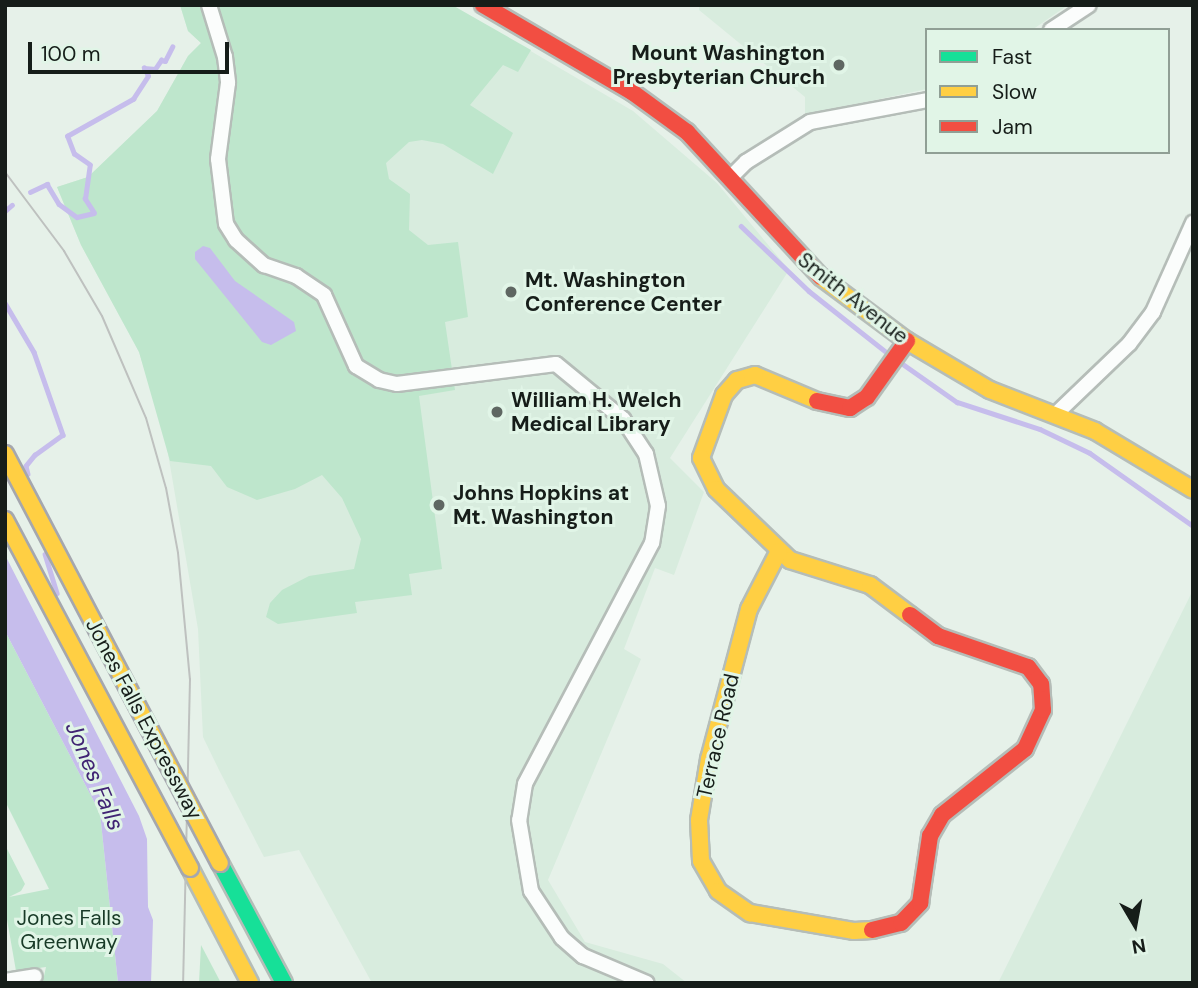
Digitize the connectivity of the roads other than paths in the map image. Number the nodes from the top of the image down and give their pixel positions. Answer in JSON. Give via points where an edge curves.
{"nodes":[{"id":1,"x":208,"y":5,"type":"edge"},
{"id":2,"x":483,"y":5,"type":"edge"},
{"id":3,"x":1089,"y":5,"type":"edge"},
{"id":4,"x":1054,"y":28,"type":"edge"},
{"id":5,"x":925,"y":100,"type":"edge"},
{"id":6,"x":730,"y":178,"type":"junction"},
{"id":7,"x":1193,"y":223,"type":"edge"},
{"id":8,"x":907,"y":341,"type":"junction"},
{"id":9,"x":1057,"y":413,"type":"junction"},
{"id":10,"x":5,"y":454,"type":"edge"},
{"id":11,"x":1193,"y":490,"type":"edge"},
{"id":12,"x":5,"y":520,"type":"edge"},
{"id":13,"x":779,"y":551,"type":"junction"},
{"id":14,"x":35,"y":976,"type":"dead end"},
{"id":15,"x":5,"y":981,"type":"edge"},
{"id":16,"x":250,"y":983,"type":"edge"},
{"id":17,"x":284,"y":983,"type":"edge"},
{"id":18,"x":647,"y":983,"type":"edge"}],
"edges":[{"from":1,"to":18,"type":"street","via":[[225,57],[228,83],[218,159],[226,224],[236,240],[264,265],[296,276],[324,295],[356,366],[379,380],[397,384],[556,364],[624,419],[646,454],[658,506],[652,543],[525,784],[519,820],[531,891],[562,938],[583,956]]},
{"from":2,"to":6,"type":"main road","name":"Smith Avenue","via":[[652,106],[707,150]]},
{"from":3,"to":4,"type":"street"},
{"from":5,"to":6,"type":"street","via":[[810,122],[746,162]]},
{"from":6,"to":8,"type":"main road","name":"Smith Avenue","via":[[815,274]]},
{"from":7,"to":9,"type":"street","via":[[1153,312],[1129,345]]},
{"from":8,"to":9,"type":"main road","name":"Smith Avenue","via":[[990,390]]},
{"from":8,"to":13,"type":"main road","name":"Terrace Road","via":[[867,397],[850,408],[828,406],[755,375],[737,380],[724,395],[702,447],[703,469],[716,489]]},
{"from":9,"to":11,"type":"main road","name":"Smith Avenue"},
{"from":10,"to":17,"type":"main road","name":"Jones Falls Expressway","bridge":true},
{"from":12,"to":16,"type":"main road","name":"Jones Falls Expressway","bridge":true},
{"from":13,"to":13,"type":"main road","name":"Terrace Road","via":[[749,609],[709,759],[699,820],[701,861],[718,891],[750,913],[827,928],[888,929],[901,923],[920,903],[930,836],[942,815],[1025,749],[1043,710],[1041,684],[1028,667],[1008,657],[938,636],[870,585],[805,567]]},
{"from":14,"to":15,"type":"street"}]}
